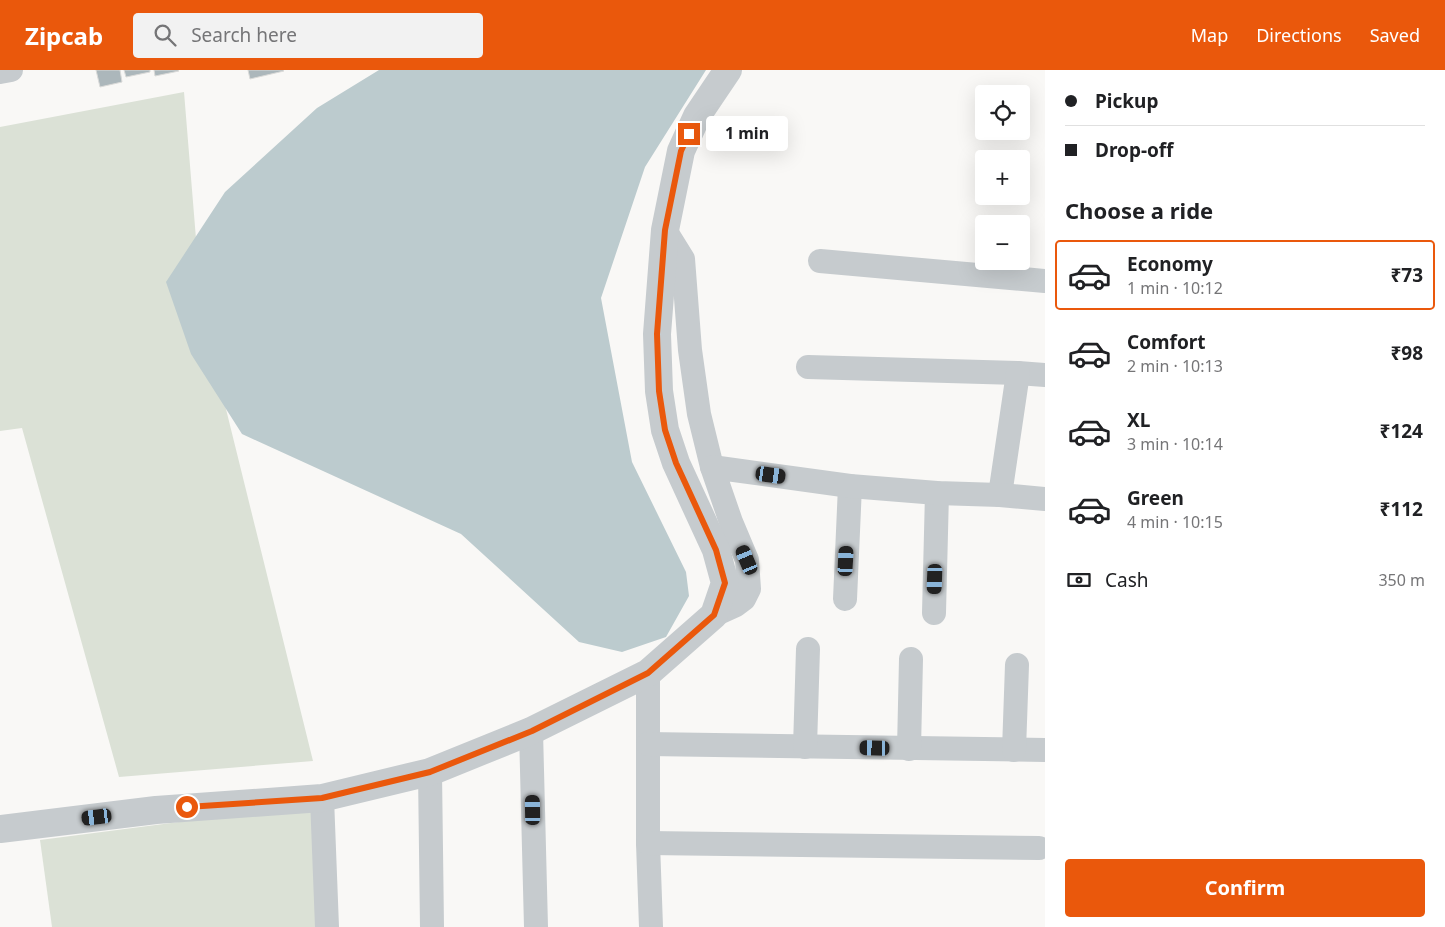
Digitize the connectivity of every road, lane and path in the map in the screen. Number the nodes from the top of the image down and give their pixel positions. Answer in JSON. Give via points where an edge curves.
{"nodes":[{"id":1,"x":11,"y":70,"type":"edge"},
{"id":2,"x":728,"y":70,"type":"edge"},
{"id":3,"x":0,"y":72,"type":"edge"},
{"id":4,"x":665,"y":230,"type":"junction"},
{"id":5,"x":820,"y":261,"type":"dead end"},
{"id":6,"x":1045,"y":281,"type":"edge"},
{"id":7,"x":808,"y":368,"type":"dead end"},
{"id":8,"x":1018,"y":373,"type":"junction"},
{"id":9,"x":1045,"y":375,"type":"edge"},
{"id":10,"x":712,"y":467,"type":"junction"},
{"id":11,"x":850,"y":486,"type":"junction"},
{"id":12,"x":938,"y":494,"type":"junction"},
{"id":13,"x":1000,"y":495,"type":"junction"},
{"id":14,"x":1045,"y":499,"type":"edge"},
{"id":15,"x":845,"y":599,"type":"dead end"},
{"id":16,"x":934,"y":613,"type":"dead end"},
{"id":17,"x":714,"y":615,"type":"junction"},
{"id":18,"x":808,"y":649,"type":"dead end"},
{"id":19,"x":911,"y":659,"type":"dead end"},
{"id":20,"x":1017,"y":665,"type":"dead end"},
{"id":21,"x":648,"y":673,"type":"junction"},
{"id":22,"x":532,"y":731,"type":"junction"},
{"id":23,"x":648,"y":744,"type":"junction"},
{"id":24,"x":805,"y":747,"type":"junction"},
{"id":25,"x":909,"y":748,"type":"junction"},
{"id":26,"x":1014,"y":750,"type":"junction"},
{"id":27,"x":1045,"y":750,"type":"edge"},
{"id":28,"x":430,"y":772,"type":"junction"},
{"id":29,"x":322,"y":798,"type":"junction"},
{"id":30,"x":0,"y":829,"type":"edge"},
{"id":31,"x":648,"y":843,"type":"junction"},
{"id":32,"x":1039,"y":848,"type":"dead end"},
{"id":33,"x":327,"y":927,"type":"edge"},
{"id":34,"x":432,"y":927,"type":"edge"},
{"id":35,"x":536,"y":927,"type":"edge"},
{"id":36,"x":651,"y":927,"type":"edge"}],
"edges":[{"from":1,"to":3,"type":"street"},
{"from":2,"to":4,"type":"street","via":[[697,116],[681,151]]},
{"from":4,"to":10,"type":"street","via":[[683,258],[698,414]]},
{"from":4,"to":17,"type":"street","via":[[657,334],[659,391],[665,430],[676,463],[716,550],[725,583]]},
{"from":5,"to":6,"type":"street"},
{"from":7,"to":8,"type":"street"},
{"from":8,"to":9,"type":"street"},
{"from":8,"to":13,"type":"street"},
{"from":10,"to":11,"type":"street"},
{"from":10,"to":17,"type":"street","via":[[747,560],[749,589],[736,606]]},
{"from":11,"to":12,"type":"street"},
{"from":11,"to":15,"type":"street"},
{"from":12,"to":13,"type":"street"},
{"from":12,"to":16,"type":"street"},
{"from":13,"to":14,"type":"street"},
{"from":17,"to":21,"type":"street"},
{"from":18,"to":24,"type":"street"},
{"from":19,"to":25,"type":"street"},
{"from":20,"to":26,"type":"street"},
{"from":21,"to":22,"type":"street"},
{"from":21,"to":23,"type":"street"},
{"from":22,"to":28,"type":"street"},
{"from":22,"to":35,"type":"street"},
{"from":23,"to":24,"type":"street"},
{"from":23,"to":31,"type":"street"},
{"from":24,"to":25,"type":"street"},
{"from":25,"to":26,"type":"street"},
{"from":26,"to":27,"type":"street"},
{"from":28,"to":29,"type":"street"},
{"from":28,"to":34,"type":"street"},
{"from":29,"to":30,"type":"street","via":[[174,808]]},
{"from":29,"to":33,"type":"street"},
{"from":31,"to":32,"type":"street"},
{"from":31,"to":36,"type":"street"}]}
